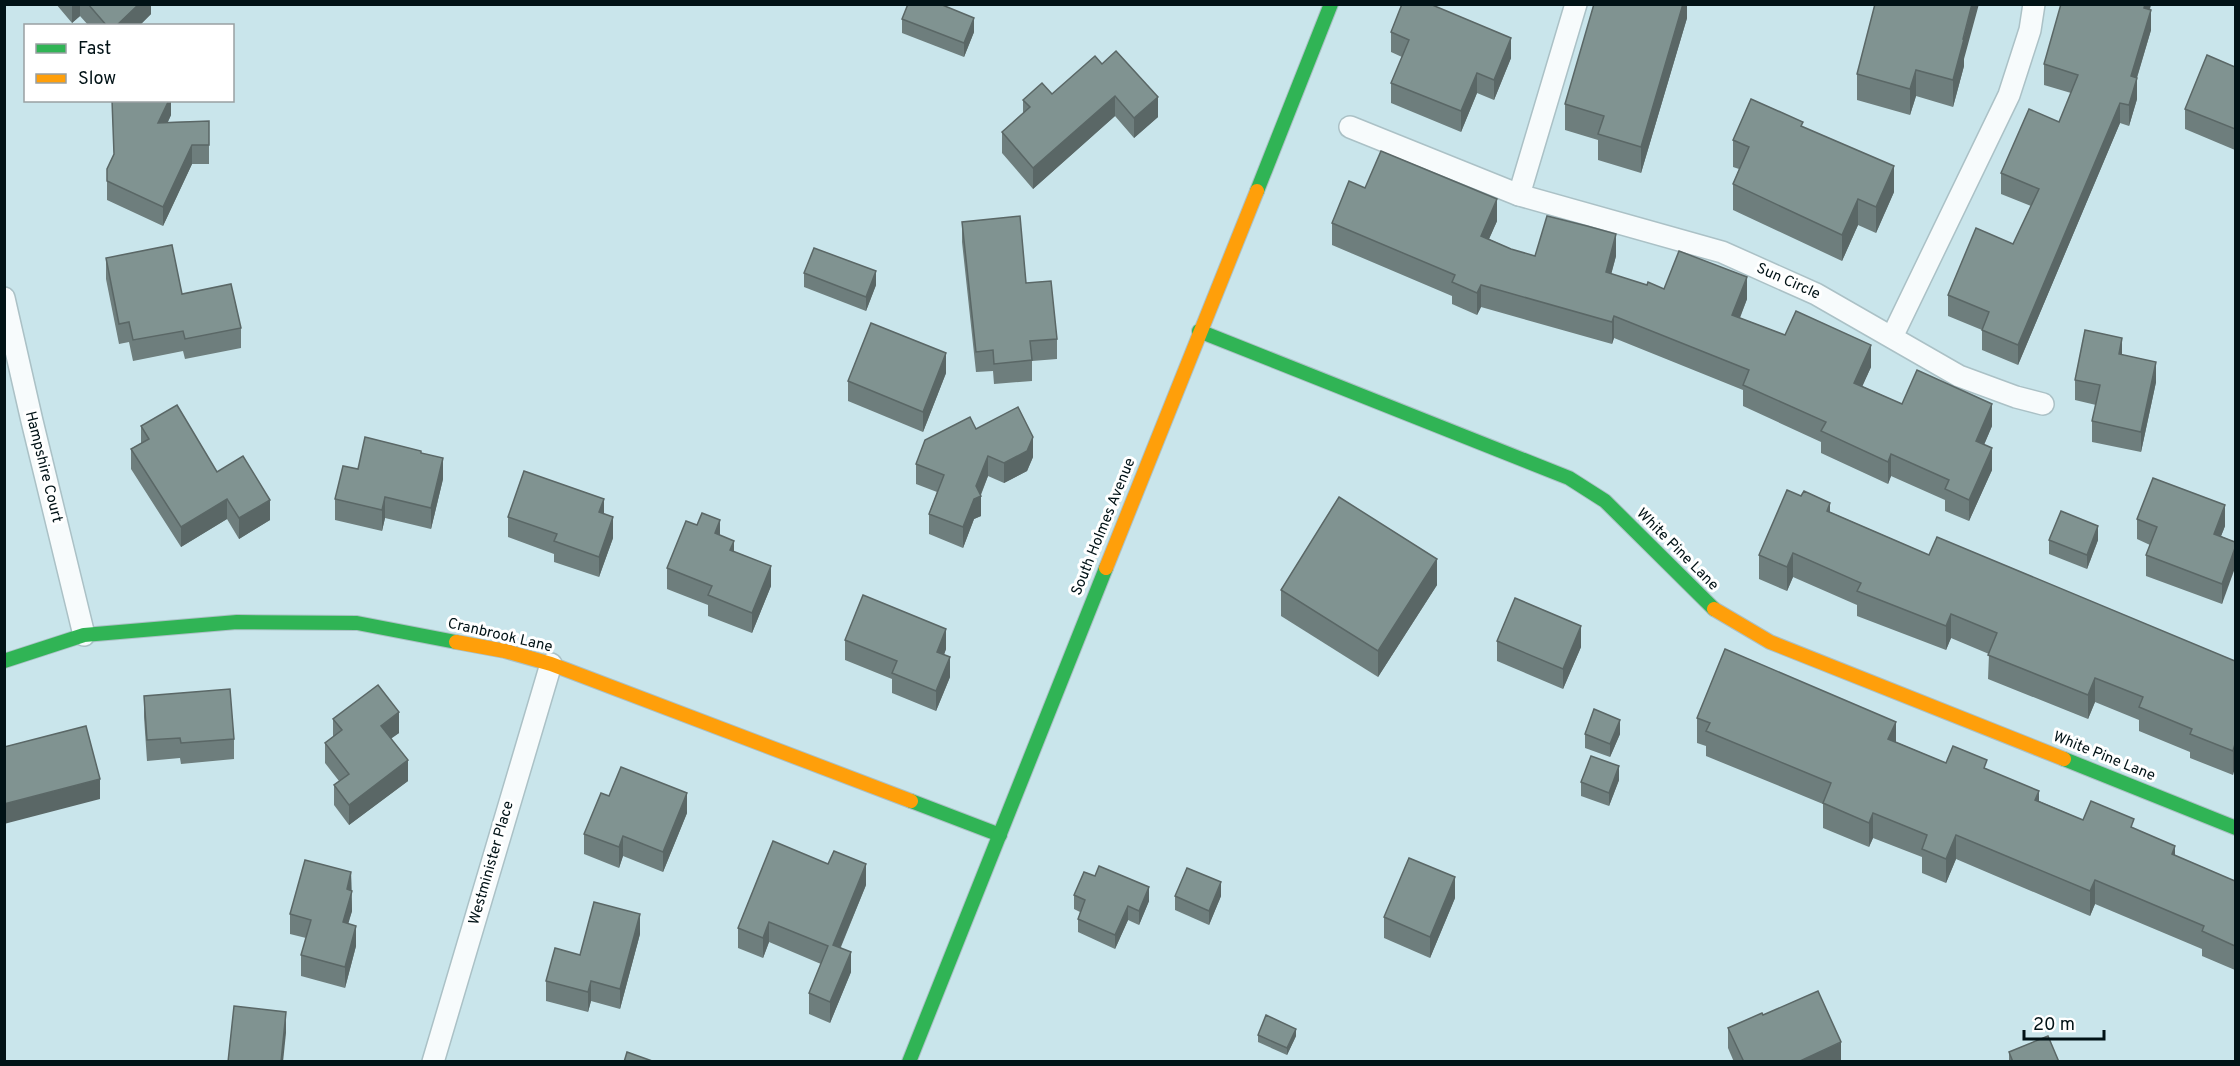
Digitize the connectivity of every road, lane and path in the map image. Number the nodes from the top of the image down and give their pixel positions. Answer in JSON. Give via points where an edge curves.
{"nodes":[{"id":1,"x":1331,"y":4,"type":"edge"},
{"id":2,"x":1576,"y":4,"type":"edge"},
{"id":3,"x":2034,"y":4,"type":"edge"},
{"id":4,"x":1350,"y":127,"type":"dead end"},
{"id":5,"x":1520,"y":195,"type":"junction"},
{"id":6,"x":4,"y":298,"type":"edge"},
{"id":7,"x":1199,"y":331,"type":"junction"},
{"id":8,"x":1892,"y":337,"type":"junction"},
{"id":9,"x":2043,"y":404,"type":"dead end"},
{"id":10,"x":84,"y":635,"type":"junction"},
{"id":11,"x":4,"y":661,"type":"edge"},
{"id":12,"x":551,"y":664,"type":"junction"},
{"id":13,"x":2235,"y":828,"type":"edge"},
{"id":14,"x":1000,"y":835,"type":"junction"},
{"id":15,"x":433,"y":1062,"type":"edge"},
{"id":16,"x":909,"y":1062,"type":"edge"}],
"edges":[{"from":1,"to":7,"type":"street","name":"South Holmes Avenue"},
{"from":2,"to":5,"type":"street"},
{"from":3,"to":8,"type":"street","via":[[2030,30],[2009,95]]},
{"from":4,"to":5,"type":"street","name":"Sun Circle"},
{"from":5,"to":8,"type":"street","name":"Sun Circle","via":[[1722,252],[1816,294]]},
{"from":6,"to":10,"type":"street","name":"Hampshire Court"},
{"from":7,"to":13,"type":"street","name":"White Pine Lane","via":[[1569,478],[1605,501],[1710,607],[1770,642]]},
{"from":7,"to":14,"type":"street","name":"South Holmes Avenue"},
{"from":8,"to":9,"type":"street","name":"Sun Circle","via":[[1959,376]]},
{"from":10,"to":11,"type":"street","name":"Cranbrook Lane"},
{"from":10,"to":12,"type":"street","name":"Cranbrook Lane","via":[[237,622],[357,623],[505,651]]},
{"from":12,"to":14,"type":"street","name":"Cranbrook Lane"},
{"from":12,"to":15,"type":"street","name":"Westminister Place"},
{"from":14,"to":16,"type":"street","name":"South Holmes Avenue"}]}
